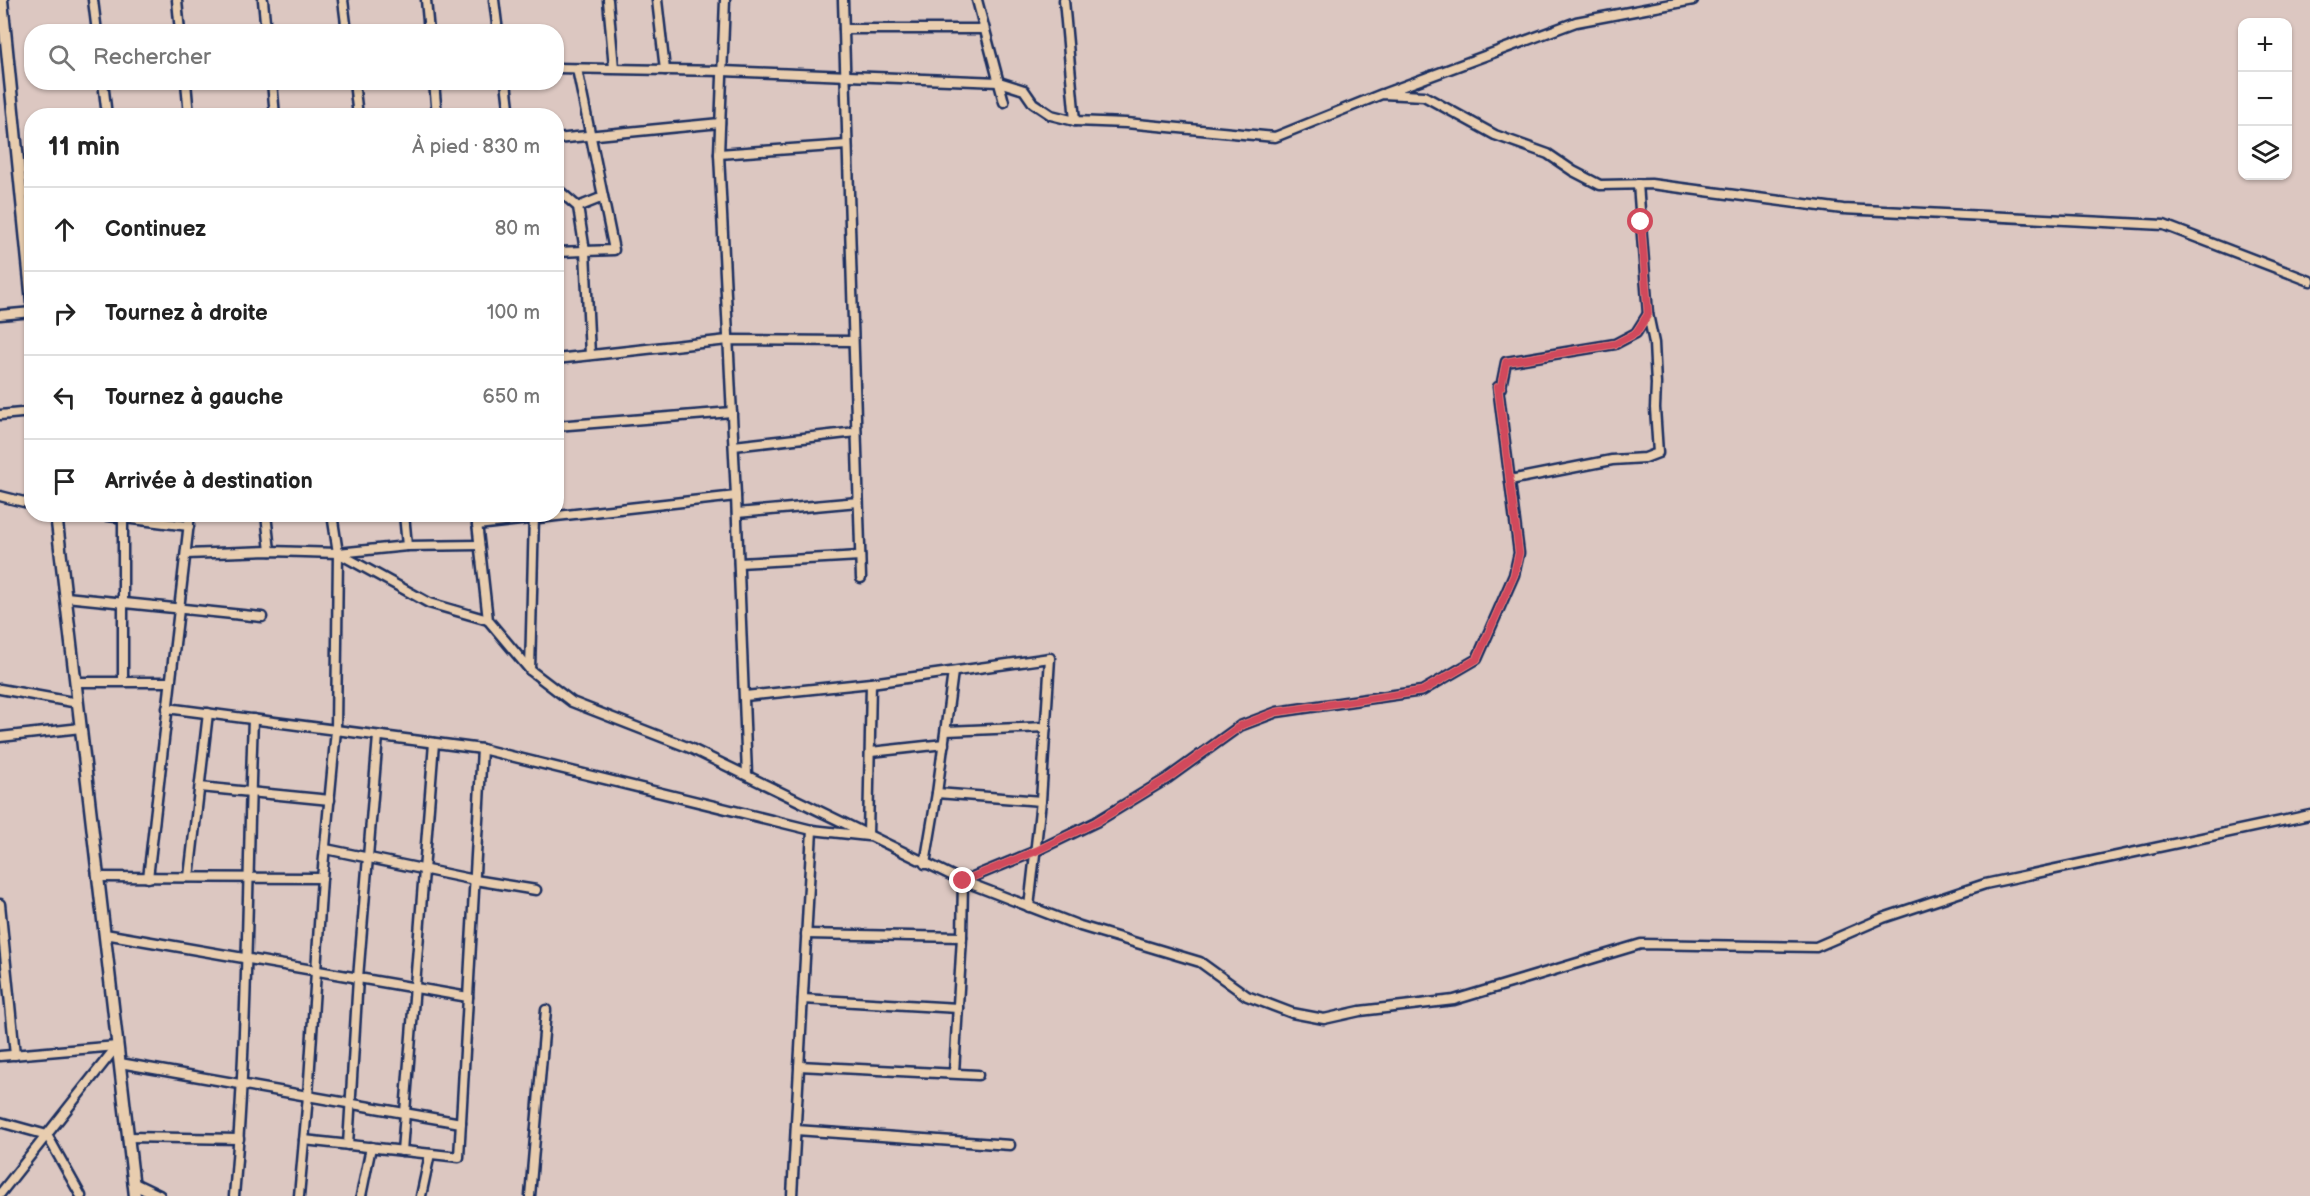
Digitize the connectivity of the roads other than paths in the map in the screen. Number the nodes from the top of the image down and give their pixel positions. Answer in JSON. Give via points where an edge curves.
{"nodes":[{"id":1,"x":2,"y":0,"type":"edge"},
{"id":2,"x":93,"y":0,"type":"edge"},
{"id":3,"x":177,"y":0,"type":"edge"},
{"id":4,"x":262,"y":0,"type":"edge"},
{"id":5,"x":343,"y":0,"type":"edge"},
{"id":6,"x":426,"y":0,"type":"edge"},
{"id":7,"x":494,"y":0,"type":"edge"},
{"id":8,"x":608,"y":0,"type":"edge"},
{"id":9,"x":657,"y":0,"type":"edge"},
{"id":10,"x":725,"y":0,"type":"edge"},
{"id":11,"x":843,"y":0,"type":"edge"},
{"id":12,"x":976,"y":0,"type":"edge"},
{"id":13,"x":1064,"y":0,"type":"edge"},
{"id":14,"x":1693,"y":0,"type":"edge"},
{"id":15,"x":96,"y":24,"type":"edge"},
{"id":16,"x":179,"y":24,"type":"edge"},
{"id":17,"x":265,"y":24,"type":"edge"},
{"id":18,"x":346,"y":24,"type":"edge"},
{"id":19,"x":428,"y":24,"type":"edge"},
{"id":20,"x":497,"y":24,"type":"edge"},
{"id":21,"x":844,"y":29,"type":"junction"},
{"id":22,"x":984,"y":29,"type":"junction"},
{"id":23,"x":564,"y":68,"type":"edge"},
{"id":24,"x":614,"y":68,"type":"junction"},
{"id":25,"x":577,"y":69,"type":"junction"},
{"id":26,"x":665,"y":70,"type":"junction"},
{"id":27,"x":723,"y":71,"type":"junction"},
{"id":28,"x":845,"y":77,"type":"junction"},
{"id":29,"x":999,"y":82,"type":"junction"},
{"id":30,"x":12,"y":88,"type":"junction"},
{"id":31,"x":0,"y":90,"type":"edge"},
{"id":32,"x":104,"y":90,"type":"edge"},
{"id":33,"x":187,"y":90,"type":"edge"},
{"id":34,"x":273,"y":90,"type":"edge"},
{"id":35,"x":355,"y":90,"type":"edge"},
{"id":36,"x":435,"y":90,"type":"edge"},
{"id":37,"x":507,"y":90,"type":"edge"},
{"id":38,"x":1382,"y":94,"type":"junction"},
{"id":39,"x":1004,"y":102,"type":"dead end"},
{"id":40,"x":106,"y":108,"type":"edge"},
{"id":41,"x":188,"y":108,"type":"edge"},
{"id":42,"x":274,"y":108,"type":"edge"},
{"id":43,"x":357,"y":108,"type":"edge"},
{"id":44,"x":436,"y":108,"type":"edge"},
{"id":45,"x":509,"y":108,"type":"edge"},
{"id":46,"x":1075,"y":121,"type":"junction"},
{"id":47,"x":720,"y":123,"type":"junction"},
{"id":48,"x":591,"y":136,"type":"junction"},
{"id":49,"x":564,"y":138,"type":"edge"},
{"id":50,"x":847,"y":146,"type":"junction"},
{"id":51,"x":719,"y":154,"type":"junction"},
{"id":52,"x":24,"y":171,"type":"edge"},
{"id":53,"x":1638,"y":184,"type":"junction"},
{"id":54,"x":564,"y":195,"type":"edge"},
{"id":55,"x":603,"y":197,"type":"junction"},
{"id":56,"x":578,"y":207,"type":"junction"},
{"id":57,"x":585,"y":251,"type":"junction"},
{"id":58,"x":564,"y":252,"type":"edge"},
{"id":59,"x":2310,"y":281,"type":"edge"},
{"id":60,"x":24,"y":313,"type":"edge"},
{"id":61,"x":1648,"y":314,"type":"junction"},
{"id":62,"x":0,"y":315,"type":"edge"},
{"id":63,"x":728,"y":340,"type":"junction"},
{"id":64,"x":854,"y":341,"type":"junction"},
{"id":65,"x":590,"y":355,"type":"junction"},
{"id":66,"x":564,"y":358,"type":"edge"},
{"id":67,"x":24,"y":412,"type":"edge"},
{"id":68,"x":732,"y":412,"type":"junction"},
{"id":69,"x":0,"y":415,"type":"edge"},
{"id":70,"x":564,"y":425,"type":"edge"},
{"id":71,"x":856,"y":432,"type":"junction"},
{"id":72,"x":734,"y":446,"type":"junction"},
{"id":73,"x":1510,"y":480,"type":"junction"},
{"id":74,"x":0,"y":496,"type":"edge"},
{"id":75,"x":736,"y":496,"type":"junction"},
{"id":76,"x":24,"y":502,"type":"edge"},
{"id":77,"x":858,"y":502,"type":"junction"},
{"id":78,"x":564,"y":513,"type":"edge"},
{"id":79,"x":737,"y":513,"type":"junction"},
{"id":80,"x":57,"y":522,"type":"edge"},
{"id":81,"x":123,"y":522,"type":"edge"},
{"id":82,"x":156,"y":522,"type":"edge"},
{"id":83,"x":189,"y":522,"type":"edge"},
{"id":84,"x":267,"y":522,"type":"edge"},
{"id":85,"x":333,"y":522,"type":"edge"},
{"id":86,"x":405,"y":522,"type":"edge"},
{"id":87,"x":477,"y":522,"type":"edge"},
{"id":88,"x":496,"y":522,"type":"edge"},
{"id":89,"x":534,"y":522,"type":"edge"},
{"id":90,"x":477,"y":525,"type":"junction"},
{"id":91,"x":189,"y":526,"type":"junction"},
{"id":92,"x":479,"y":545,"type":"junction"},
{"id":93,"x":407,"y":546,"type":"junction"},
{"id":94,"x":270,"y":551,"type":"junction"},
{"id":95,"x":338,"y":553,"type":"junction"},
{"id":96,"x":186,"y":554,"type":"junction"},
{"id":97,"x":860,"y":556,"type":"junction"},
{"id":98,"x":739,"y":563,"type":"junction"},
{"id":99,"x":861,"y":578,"type":"dead end"},
{"id":100,"x":66,"y":597,"type":"junction"},
{"id":101,"x":123,"y":602,"type":"junction"},
{"id":102,"x":179,"y":609,"type":"junction"},
{"id":103,"x":262,"y":617,"type":"dead end"},
{"id":104,"x":488,"y":620,"type":"junction"},
{"id":105,"x":530,"y":670,"type":"junction"},
{"id":106,"x":953,"y":672,"type":"junction"},
{"id":107,"x":123,"y":681,"type":"junction"},
{"id":108,"x":75,"y":682,"type":"junction"},
{"id":109,"x":170,"y":682,"type":"junction"},
{"id":110,"x":872,"y":683,"type":"junction"},
{"id":111,"x":0,"y":689,"type":"edge"},
{"id":112,"x":745,"y":696,"type":"junction"},
{"id":113,"x":78,"y":703,"type":"junction"},
{"id":114,"x":167,"y":708,"type":"junction"},
{"id":115,"x":208,"y":713,"type":"junction"},
{"id":116,"x":254,"y":719,"type":"junction"},
{"id":117,"x":1046,"y":727,"type":"junction"},
{"id":118,"x":81,"y":728,"type":"junction"},
{"id":119,"x":336,"y":730,"type":"junction"},
{"id":120,"x":946,"y":731,"type":"junction"},
{"id":121,"x":378,"y":736,"type":"junction"},
{"id":122,"x":0,"y":737,"type":"edge"},
{"id":123,"x":434,"y":743,"type":"junction"},
{"id":124,"x":944,"y":744,"type":"junction"},
{"id":125,"x":482,"y":749,"type":"junction"},
{"id":126,"x":871,"y":752,"type":"junction"},
{"id":127,"x":747,"y":775,"type":"junction"},
{"id":128,"x":200,"y":787,"type":"junction"},
{"id":129,"x":250,"y":792,"type":"junction"},
{"id":130,"x":938,"y":793,"type":"junction"},
{"id":131,"x":330,"y":800,"type":"junction"},
{"id":132,"x":1041,"y":801,"type":"junction"},
{"id":133,"x":2310,"y":815,"type":"edge"},
{"id":134,"x":812,"y":830,"type":"junction"},
{"id":135,"x":868,"y":836,"type":"junction"},
{"id":136,"x":326,"y":849,"type":"junction"},
{"id":137,"x":1036,"y":851,"type":"junction"},
{"id":138,"x":369,"y":858,"type":"junction"},
{"id":139,"x":925,"y":864,"type":"junction"},
{"id":140,"x":424,"y":870,"type":"junction"},
{"id":141,"x":98,"y":877,"type":"junction"},
{"id":142,"x":189,"y":877,"type":"junction"},
{"id":143,"x":248,"y":877,"type":"junction"},
{"id":144,"x":148,"y":878,"type":"junction"},
{"id":145,"x":322,"y":878,"type":"junction"},
{"id":146,"x":475,"y":880,"type":"junction"},
{"id":147,"x":963,"y":881,"type":"junction"},
{"id":148,"x":537,"y":890,"type":"dead end"},
{"id":149,"x":0,"y":904,"type":"edge"},
{"id":150,"x":1029,"y":907,"type":"junction"},
{"id":151,"x":105,"y":934,"type":"junction"},
{"id":152,"x":806,"y":934,"type":"junction"},
{"id":153,"x":962,"y":937,"type":"junction"},
{"id":154,"x":247,"y":959,"type":"junction"},
{"id":155,"x":317,"y":971,"type":"junction"},
{"id":156,"x":358,"y":978,"type":"junction"},
{"id":157,"x":415,"y":987,"type":"junction"},
{"id":158,"x":468,"y":997,"type":"junction"},
{"id":159,"x":803,"y":999,"type":"junction"},
{"id":160,"x":958,"y":1008,"type":"junction"},
{"id":161,"x":546,"y":1010,"type":"dead end"},
{"id":162,"x":117,"y":1046,"type":"junction"},
{"id":163,"x":15,"y":1055,"type":"junction"},
{"id":164,"x":0,"y":1056,"type":"edge"},
{"id":165,"x":120,"y":1063,"type":"junction"},
{"id":166,"x":800,"y":1066,"type":"junction"},
{"id":167,"x":954,"y":1073,"type":"junction"},
{"id":168,"x":978,"y":1075,"type":"dead end"},
{"id":169,"x":241,"y":1085,"type":"junction"},
{"id":170,"x":308,"y":1096,"type":"junction"},
{"id":171,"x":350,"y":1104,"type":"junction"},
{"id":172,"x":405,"y":1113,"type":"junction"},
{"id":173,"x":0,"y":1122,"type":"edge"},
{"id":174,"x":461,"y":1123,"type":"junction"},
{"id":175,"x":796,"y":1130,"type":"junction"},
{"id":176,"x":47,"y":1135,"type":"junction"},
{"id":177,"x":128,"y":1137,"type":"junction"},
{"id":178,"x":239,"y":1139,"type":"junction"},
{"id":179,"x":304,"y":1140,"type":"junction"},
{"id":180,"x":348,"y":1145,"type":"junction"},
{"id":181,"x":1010,"y":1146,"type":"dead end"},
{"id":182,"x":371,"y":1147,"type":"junction"},
{"id":183,"x":402,"y":1151,"type":"junction"},
{"id":184,"x":430,"y":1154,"type":"junction"},
{"id":185,"x":134,"y":1184,"type":"junction"},
{"id":186,"x":0,"y":1194,"type":"edge"},
{"id":187,"x":81,"y":1196,"type":"edge"},
{"id":188,"x":135,"y":1196,"type":"edge"},
{"id":189,"x":159,"y":1196,"type":"edge"},
{"id":190,"x":234,"y":1196,"type":"edge"},
{"id":191,"x":299,"y":1196,"type":"edge"},
{"id":192,"x":361,"y":1196,"type":"edge"},
{"id":193,"x":421,"y":1196,"type":"edge"},
{"id":194,"x":530,"y":1196,"type":"edge"},
{"id":195,"x":792,"y":1196,"type":"edge"}],
"edges":[{"from":1,"to":30,"type":"street"},
{"from":2,"to":15,"type":"street"},
{"from":3,"to":16,"type":"street"},
{"from":4,"to":17,"type":"street"},
{"from":5,"to":18,"type":"street"},
{"from":6,"to":19,"type":"street"},
{"from":7,"to":20,"type":"street"},
{"from":8,"to":24,"type":"street"},
{"from":9,"to":26,"type":"street"},
{"from":10,"to":27,"type":"street"},
{"from":11,"to":21,"type":"street"},
{"from":12,"to":22,"type":"street"},
{"from":13,"to":46,"type":"street"},
{"from":14,"to":38,"type":"street","via":[[1576,22]]},
{"from":21,"to":22,"type":"street"},
{"from":21,"to":28,"type":"street"},
{"from":22,"to":29,"type":"street"},
{"from":23,"to":25,"type":"street"},
{"from":24,"to":25,"type":"street"},
{"from":24,"to":26,"type":"street"},
{"from":25,"to":48,"type":"street"},
{"from":26,"to":27,"type":"street"},
{"from":27,"to":28,"type":"street"},
{"from":27,"to":47,"type":"street"},
{"from":28,"to":29,"type":"street"},
{"from":28,"to":50,"type":"street"},
{"from":29,"to":39,"type":"street"},
{"from":29,"to":46,"type":"street","via":[[1024,90],[1033,103],[1051,115]]},
{"from":30,"to":31,"type":"street"},
{"from":30,"to":52,"type":"street"},
{"from":32,"to":40,"type":"street"},
{"from":33,"to":41,"type":"street"},
{"from":34,"to":42,"type":"street"},
{"from":35,"to":43,"type":"street"},
{"from":36,"to":44,"type":"street"},
{"from":37,"to":45,"type":"street"},
{"from":38,"to":46,"type":"street","via":[[1275,137]]},
{"from":38,"to":53,"type":"street","via":[[1424,96],[1495,135],[1548,154],[1600,185]]},
{"from":47,"to":48,"type":"street"},
{"from":47,"to":51,"type":"street"},
{"from":48,"to":49,"type":"street"},
{"from":48,"to":55,"type":"street"},
{"from":50,"to":51,"type":"street"},
{"from":50,"to":64,"type":"street"},
{"from":51,"to":63,"type":"street"},
{"from":53,"to":59,"type":"street","via":[[1843,209],[2164,225]]},
{"from":53,"to":61,"type":"street"},
{"from":54,"to":56,"type":"street"},
{"from":55,"to":56,"type":"street"},
{"from":55,"to":57,"type":"street","via":[[614,250]]},
{"from":56,"to":57,"type":"street"},
{"from":57,"to":58,"type":"street"},
{"from":57,"to":65,"type":"street"},
{"from":60,"to":62,"type":"street"},
{"from":61,"to":73,"type":"street","via":[[1636,333],[1615,344],[1506,362],[1498,387]]},
{"from":61,"to":73,"type":"street","via":[[1654,343],[1658,453]]},
{"from":63,"to":64,"type":"street"},
{"from":63,"to":65,"type":"street"},
{"from":63,"to":68,"type":"street"},
{"from":64,"to":71,"type":"street"},
{"from":65,"to":66,"type":"street"},
{"from":67,"to":69,"type":"street"},
{"from":68,"to":70,"type":"street"},
{"from":68,"to":72,"type":"street"},
{"from":71,"to":72,"type":"street"},
{"from":71,"to":77,"type":"street"},
{"from":72,"to":75,"type":"street"},
{"from":73,"to":137,"type":"street","via":[[1519,553],[1514,575],[1477,659],[1422,691],[1276,712],[1240,726],[1168,778],[1096,822]]},
{"from":74,"to":76,"type":"street"},
{"from":75,"to":78,"type":"street"},
{"from":75,"to":79,"type":"street"},
{"from":77,"to":79,"type":"street"},
{"from":77,"to":97,"type":"street"},
{"from":79,"to":98,"type":"street"},
{"from":80,"to":100,"type":"street"},
{"from":81,"to":101,"type":"street"},
{"from":82,"to":91,"type":"street"},
{"from":83,"to":91,"type":"street"},
{"from":84,"to":94,"type":"street"},
{"from":85,"to":95,"type":"street"},
{"from":86,"to":93,"type":"street"},
{"from":87,"to":90,"type":"street"},
{"from":88,"to":90,"type":"street"},
{"from":89,"to":105,"type":"street"},
{"from":90,"to":92,"type":"street"},
{"from":91,"to":96,"type":"street"},
{"from":92,"to":93,"type":"street"},
{"from":92,"to":104,"type":"street"},
{"from":93,"to":95,"type":"street"},
{"from":94,"to":95,"type":"street"},
{"from":94,"to":96,"type":"street"},
{"from":95,"to":104,"type":"street","via":[[429,603]]},
{"from":95,"to":119,"type":"street"},
{"from":96,"to":102,"type":"street"},
{"from":97,"to":98,"type":"street"},
{"from":97,"to":99,"type":"street"},
{"from":98,"to":112,"type":"street"},
{"from":100,"to":101,"type":"street"},
{"from":100,"to":108,"type":"street"},
{"from":101,"to":102,"type":"street"},
{"from":101,"to":107,"type":"street"},
{"from":102,"to":103,"type":"street"},
{"from":102,"to":109,"type":"street"},
{"from":104,"to":105,"type":"street"},
{"from":105,"to":127,"type":"street","via":[[572,702]]},
{"from":106,"to":110,"type":"street"},
{"from":106,"to":117,"type":"street","via":[[1050,658]]},
{"from":106,"to":120,"type":"street"},
{"from":107,"to":108,"type":"street"},
{"from":107,"to":109,"type":"street"},
{"from":108,"to":113,"type":"street"},
{"from":109,"to":114,"type":"street"},
{"from":110,"to":112,"type":"street"},
{"from":110,"to":126,"type":"street"},
{"from":111,"to":113,"type":"street"},
{"from":112,"to":127,"type":"street"},
{"from":113,"to":118,"type":"street"},
{"from":114,"to":115,"type":"street"},
{"from":114,"to":144,"type":"street"},
{"from":115,"to":116,"type":"street"},
{"from":115,"to":128,"type":"street"},
{"from":116,"to":119,"type":"street"},
{"from":116,"to":129,"type":"street"},
{"from":117,"to":120,"type":"street"},
{"from":117,"to":132,"type":"street"},
{"from":118,"to":122,"type":"street"},
{"from":118,"to":141,"type":"street"},
{"from":119,"to":121,"type":"street"},
{"from":119,"to":131,"type":"street"},
{"from":120,"to":124,"type":"street"},
{"from":121,"to":123,"type":"street"},
{"from":121,"to":138,"type":"street"},
{"from":123,"to":125,"type":"street"},
{"from":123,"to":140,"type":"street"},
{"from":124,"to":126,"type":"street"},
{"from":124,"to":130,"type":"street"},
{"from":125,"to":134,"type":"street"},
{"from":125,"to":146,"type":"street"},
{"from":126,"to":135,"type":"street"},
{"from":127,"to":135,"type":"street"},
{"from":128,"to":129,"type":"street"},
{"from":128,"to":142,"type":"street"},
{"from":129,"to":131,"type":"street"},
{"from":129,"to":143,"type":"street"},
{"from":130,"to":132,"type":"street"},
{"from":130,"to":139,"type":"street"},
{"from":131,"to":136,"type":"street"},
{"from":132,"to":137,"type":"street"},
{"from":133,"to":150,"type":"street","via":[[1985,884],[1883,918],[1816,947],[1641,944],[1454,1000],[1324,1019],[1292,1014],[1247,996],[1200,962]]},
{"from":134,"to":135,"type":"street"},
{"from":134,"to":152,"type":"street"},
{"from":135,"to":139,"type":"street"},
{"from":136,"to":138,"type":"street"},
{"from":136,"to":145,"type":"street"},
{"from":137,"to":147,"type":"street"},
{"from":137,"to":150,"type":"street"},
{"from":138,"to":140,"type":"street"},
{"from":138,"to":156,"type":"street"},
{"from":139,"to":147,"type":"street"},
{"from":140,"to":146,"type":"street"},
{"from":140,"to":157,"type":"street"},
{"from":141,"to":144,"type":"street"},
{"from":141,"to":151,"type":"street"},
{"from":142,"to":143,"type":"street"},
{"from":142,"to":144,"type":"street"},
{"from":143,"to":145,"type":"street"},
{"from":143,"to":154,"type":"street"},
{"from":145,"to":155,"type":"street"},
{"from":146,"to":148,"type":"street"},
{"from":146,"to":158,"type":"street"},
{"from":147,"to":150,"type":"street"},
{"from":147,"to":153,"type":"street"},
{"from":149,"to":163,"type":"street"},
{"from":151,"to":154,"type":"street"},
{"from":151,"to":162,"type":"street"},
{"from":152,"to":153,"type":"street"},
{"from":152,"to":159,"type":"street"},
{"from":153,"to":160,"type":"street"},
{"from":154,"to":155,"type":"street"},
{"from":154,"to":169,"type":"street"},
{"from":155,"to":156,"type":"street"},
{"from":155,"to":170,"type":"street"},
{"from":156,"to":157,"type":"street"},
{"from":156,"to":171,"type":"street"},
{"from":157,"to":158,"type":"street"},
{"from":157,"to":172,"type":"street"},
{"from":158,"to":174,"type":"street"},
{"from":159,"to":160,"type":"street"},
{"from":159,"to":166,"type":"street"},
{"from":160,"to":167,"type":"street"},
{"from":161,"to":194,"type":"street"},
{"from":162,"to":163,"type":"street"},
{"from":162,"to":165,"type":"street"},
{"from":162,"to":176,"type":"street"},
{"from":163,"to":164,"type":"street"},
{"from":165,"to":169,"type":"street"},
{"from":165,"to":177,"type":"street"},
{"from":166,"to":167,"type":"street"},
{"from":166,"to":175,"type":"street"},
{"from":167,"to":168,"type":"street"},
{"from":169,"to":170,"type":"street"},
{"from":169,"to":178,"type":"street"},
{"from":170,"to":171,"type":"street"},
{"from":170,"to":179,"type":"street"},
{"from":171,"to":172,"type":"street"},
{"from":171,"to":180,"type":"street"},
{"from":172,"to":174,"type":"street"},
{"from":172,"to":183,"type":"street"},
{"from":173,"to":176,"type":"street"},
{"from":174,"to":184,"type":"street","via":[[459,1157]]},
{"from":175,"to":181,"type":"street"},
{"from":175,"to":195,"type":"street"},
{"from":176,"to":186,"type":"street"},
{"from":176,"to":187,"type":"street"},
{"from":177,"to":178,"type":"street"},
{"from":177,"to":185,"type":"street"},
{"from":178,"to":190,"type":"street"},
{"from":179,"to":180,"type":"street"},
{"from":179,"to":191,"type":"street"},
{"from":180,"to":182,"type":"street"},
{"from":182,"to":183,"type":"street"},
{"from":182,"to":192,"type":"street"},
{"from":183,"to":184,"type":"street"},
{"from":184,"to":193,"type":"street"},
{"from":185,"to":188,"type":"street"},
{"from":185,"to":189,"type":"street"}]}
